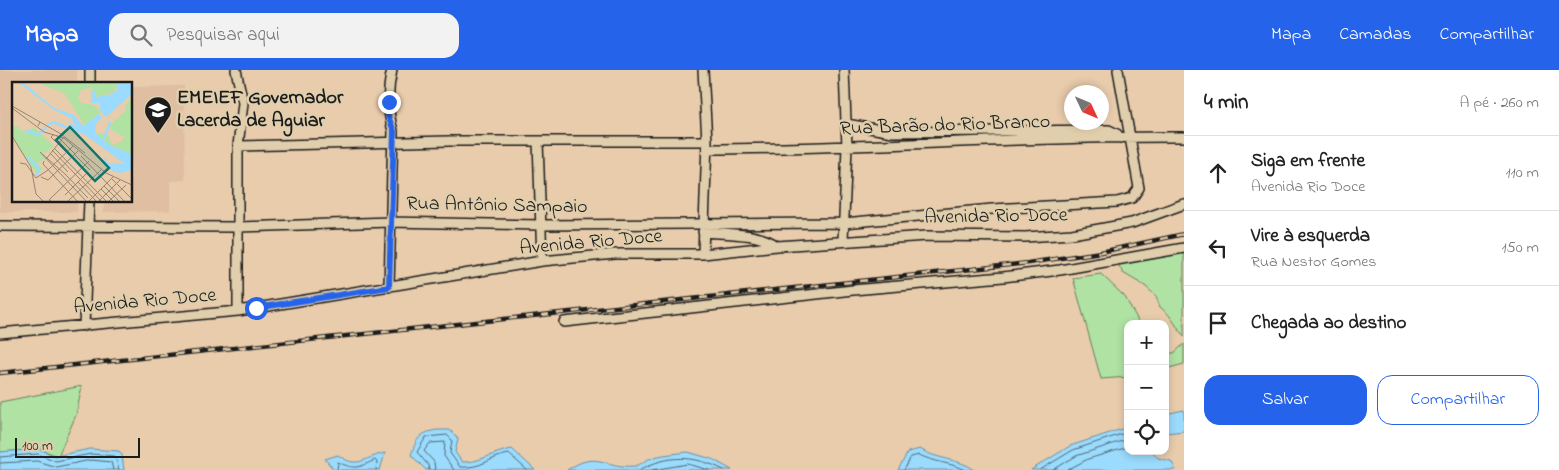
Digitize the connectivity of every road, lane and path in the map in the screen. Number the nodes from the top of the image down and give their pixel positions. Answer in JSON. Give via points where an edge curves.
{"nodes":[{"id":1,"x":236,"y":70,"type":"edge"},
{"id":2,"x":392,"y":70,"type":"edge"},
{"id":3,"x":703,"y":70,"type":"edge"},
{"id":4,"x":844,"y":70,"type":"edge"},
{"id":5,"x":1118,"y":70,"type":"edge"},
{"id":6,"x":846,"y":124,"type":"junction"},
{"id":7,"x":1131,"y":137,"type":"junction"},
{"id":8,"x":1120,"y":138,"type":"junction"},
{"id":9,"x":1184,"y":138,"type":"edge"},
{"id":10,"x":538,"y":141,"type":"junction"},
{"id":11,"x":393,"y":143,"type":"junction"},
{"id":12,"x":707,"y":145,"type":"junction"},
{"id":13,"x":238,"y":146,"type":"junction"},
{"id":14,"x":847,"y":147,"type":"junction"},
{"id":15,"x":88,"y":202,"type":"edge"},
{"id":16,"x":1184,"y":204,"type":"edge"},
{"id":17,"x":390,"y":222,"type":"junction"},
{"id":18,"x":844,"y":223,"type":"junction"},
{"id":19,"x":540,"y":225,"type":"junction"},
{"id":20,"x":0,"y":226,"type":"edge"},
{"id":21,"x":88,"y":226,"type":"junction"},
{"id":22,"x":237,"y":227,"type":"junction"},
{"id":23,"x":703,"y":227,"type":"junction"},
{"id":24,"x":844,"y":240,"type":"junction"},
{"id":25,"x":777,"y":246,"type":"junction"},
{"id":26,"x":1184,"y":248,"type":"edge"},
{"id":27,"x":703,"y":254,"type":"junction"},
{"id":28,"x":542,"y":261,"type":"junction"},
{"id":29,"x":389,"y":287,"type":"junction"},
{"id":30,"x":238,"y":311,"type":"junction"},
{"id":31,"x":564,"y":322,"type":"dead end"},
{"id":32,"x":84,"y":326,"type":"junction"},
{"id":33,"x":0,"y":334,"type":"edge"}],
"edges":[{"from":1,"to":13,"type":"street","via":[[243,103]]},
{"from":2,"to":11,"type":"street","via":[[388,89]]},
{"from":3,"to":12,"type":"street"},
{"from":4,"to":6,"type":"street"},
{"from":5,"to":7,"type":"street"},
{"from":6,"to":8,"type":"street","via":[[893,132],[1109,130]]},
{"from":6,"to":14,"type":"street"},
{"from":7,"to":8,"type":"street","name":"Rua Barão do Rio Branco"},
{"from":7,"to":9,"type":"street","name":"Rua Barão do Rio Branco"},
{"from":7,"to":18,"type":"street","name":"Rua Antônio Sampaio","via":[[1138,188],[1134,196],[1124,200]]},
{"from":8,"to":14,"type":"street","name":"Rua Barão do Rio Branco","via":[[1017,138]]},
{"from":10,"to":11,"type":"street"},
{"from":10,"to":12,"type":"street","name":"Rua Barão do Rio Branco"},
{"from":10,"to":19,"type":"street"},
{"from":11,"to":13,"type":"street"},
{"from":11,"to":17,"type":"street"},
{"from":12,"to":14,"type":"street","name":"Rua Barão do Rio Branco"},
{"from":12,"to":23,"type":"street"},
{"from":13,"to":22,"type":"street"},
{"from":14,"to":18,"type":"street"},
{"from":15,"to":21,"type":"street"},
{"from":16,"to":24,"type":"street","name":"Avenida Rio Doce","via":[[1132,223],[1080,233]]},
{"from":17,"to":19,"type":"street","name":"Rua Antônio Sampaio"},
{"from":17,"to":22,"type":"street","name":"Rua Antônio Sampaio"},
{"from":17,"to":29,"type":"street"},
{"from":18,"to":23,"type":"street","name":"Rua Antônio Sampaio"},
{"from":18,"to":24,"type":"street"},
{"from":19,"to":23,"type":"street","name":"Rua Antônio Sampaio"},
{"from":19,"to":28,"type":"street"},
{"from":20,"to":21,"type":"street","name":"Rua Antônio Sampaio"},
{"from":21,"to":22,"type":"street","name":"Rua Antônio Sampaio"},
{"from":21,"to":32,"type":"street"},
{"from":22,"to":30,"type":"street"},
{"from":23,"to":25,"type":"street","via":[[770,241]]},
{"from":23,"to":27,"type":"street"},
{"from":24,"to":25,"type":"street","name":"Avenida Rio Doce"},
{"from":25,"to":27,"type":"street","name":"Avenida Rio Doce"},
{"from":26,"to":31,"type":"street","via":[[1003,277]]},
{"from":27,"to":28,"type":"street","name":"Avenida Rio Doce","via":[[615,254]]},
{"from":28,"to":29,"type":"street","name":"Avenida Rio Doce"},
{"from":29,"to":30,"type":"street","name":"Avenida Rio Doce"},
{"from":30,"to":32,"type":"street","name":"Avenida Rio Doce"},
{"from":32,"to":33,"type":"street","name":"Avenida Rio Doce"}]}
